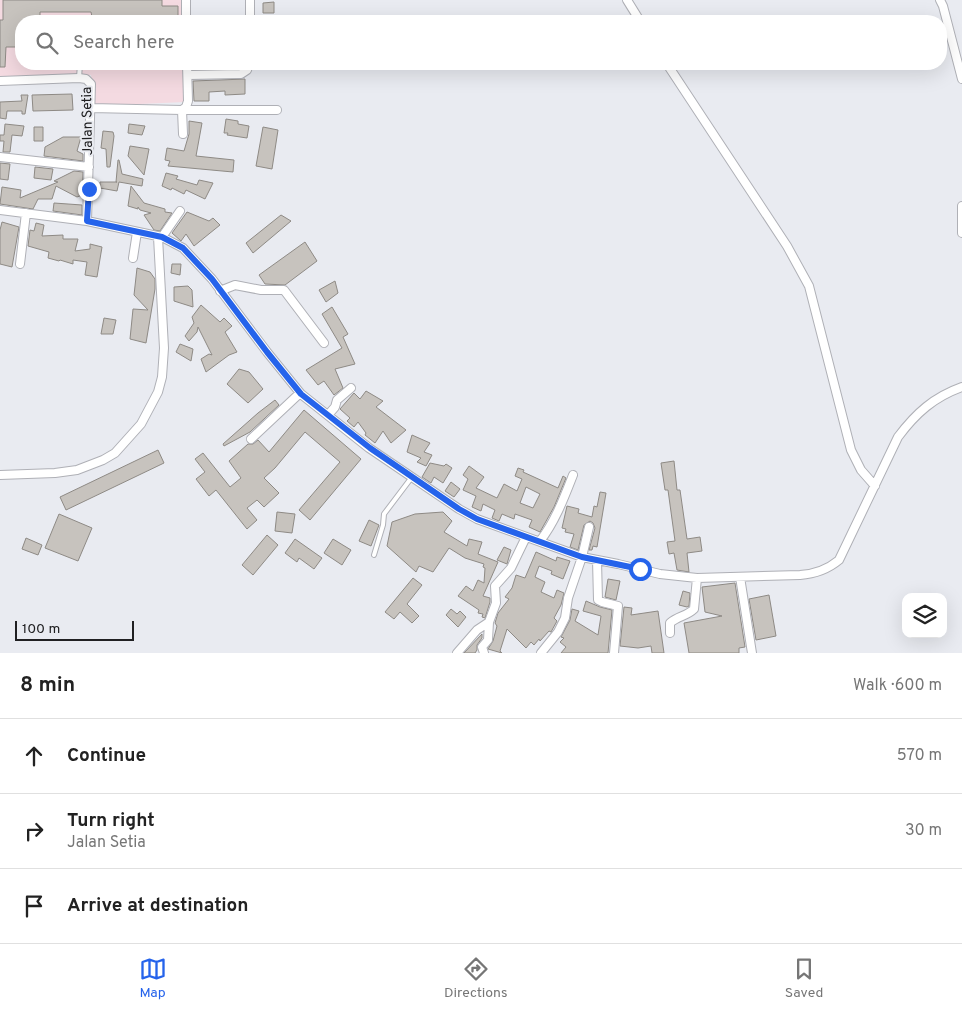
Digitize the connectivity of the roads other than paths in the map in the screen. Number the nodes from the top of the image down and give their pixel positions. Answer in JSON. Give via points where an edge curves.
{"nodes":[{"id":1,"x":186,"y":0,"type":"edge"},
{"id":2,"x":250,"y":0,"type":"edge"},
{"id":3,"x":627,"y":0,"type":"edge"},
{"id":4,"x":940,"y":0,"type":"edge"},
{"id":5,"x":186,"y":15,"type":"edge"},
{"id":6,"x":250,"y":15,"type":"edge"},
{"id":7,"x":636,"y":15,"type":"edge"},
{"id":8,"x":945,"y":15,"type":"edge"},
{"id":9,"x":947,"y":21,"type":"edge"},
{"id":10,"x":80,"y":70,"type":"edge"},
{"id":11,"x":188,"y":70,"type":"edge"},
{"id":12,"x":247,"y":70,"type":"edge"},
{"id":13,"x":671,"y":70,"type":"edge"},
{"id":14,"x":188,"y":75,"type":"junction"},
{"id":15,"x":79,"y":78,"type":"junction"},
{"id":16,"x":962,"y":79,"type":"edge"},
{"id":17,"x":0,"y":81,"type":"edge"},
{"id":18,"x":91,"y":108,"type":"junction"},
{"id":19,"x":182,"y":110,"type":"junction"},
{"id":20,"x":277,"y":110,"type":"dead end"},
{"id":21,"x":183,"y":134,"type":"dead end"},
{"id":22,"x":0,"y":157,"type":"edge"},
{"id":23,"x":89,"y":167,"type":"junction"},
{"id":24,"x":962,"y":206,"type":"edge"},
{"id":25,"x":0,"y":210,"type":"edge"},
{"id":26,"x":180,"y":211,"type":"dead end"},
{"id":27,"x":26,"y":213,"type":"junction"},
{"id":28,"x":87,"y":221,"type":"junction"},
{"id":29,"x":137,"y":232,"type":"junction"},
{"id":30,"x":962,"y":233,"type":"edge"},
{"id":31,"x":160,"y":237,"type":"junction"},
{"id":32,"x":133,"y":258,"type":"dead end"},
{"id":33,"x":20,"y":264,"type":"dead end"},
{"id":34,"x":220,"y":291,"type":"junction"},
{"id":35,"x":324,"y":343,"type":"dead end"},
{"id":36,"x":962,"y":386,"type":"edge"},
{"id":37,"x":351,"y":388,"type":"dead end"},
{"id":38,"x":300,"y":393,"type":"junction"},
{"id":39,"x":328,"y":415,"type":"junction"},
{"id":40,"x":250,"y":439,"type":"dead end"},
{"id":41,"x":0,"y":475,"type":"edge"},
{"id":42,"x":573,"y":475,"type":"dead end"},
{"id":43,"x":412,"y":477,"type":"junction"},
{"id":44,"x":874,"y":486,"type":"junction"},
{"id":45,"x":589,"y":527,"type":"dead end"},
{"id":46,"x":526,"y":537,"type":"junction"},
{"id":47,"x":540,"y":541,"type":"junction"},
{"id":48,"x":374,"y":555,"type":"dead end"},
{"id":49,"x":582,"y":557,"type":"junction"},
{"id":50,"x":597,"y":560,"type":"junction"},
{"id":51,"x":740,"y":577,"type":"junction"},
{"id":52,"x":697,"y":578,"type":"junction"},
{"id":53,"x":489,"y":622,"type":"junction"},
{"id":54,"x":670,"y":633,"type":"dead end"},
{"id":55,"x":457,"y":653,"type":"edge"},
{"id":56,"x":484,"y":653,"type":"edge"},
{"id":57,"x":541,"y":653,"type":"edge"},
{"id":58,"x":614,"y":653,"type":"edge"},
{"id":59,"x":752,"y":653,"type":"edge"}],
"edges":[{"from":1,"to":5,"type":"street"},
{"from":2,"to":6,"type":"street"},
{"from":3,"to":7,"type":"street"},
{"from":4,"to":8,"type":"street"},
{"from":9,"to":16,"type":"street"},
{"from":10,"to":15,"type":"lane"},
{"from":11,"to":14,"type":"street"},
{"from":12,"to":14,"type":"street","via":[[241,74]]},
{"from":13,"to":44,"type":"street","via":[[810,286],[851,450]]},
{"from":14,"to":19,"type":"street","via":[[188,101]]},
{"from":15,"to":17,"type":"street","name":"Jalan Setia"},
{"from":15,"to":18,"type":"street","name":"Jalan Setia","via":[[91,84]]},
{"from":18,"to":19,"type":"street"},
{"from":18,"to":23,"type":"street","name":"Jalan Setia"},
{"from":19,"to":20,"type":"street"},
{"from":19,"to":21,"type":"street"},
{"from":22,"to":23,"type":"street"},
{"from":23,"to":28,"type":"street","name":"Jalan Setia"},
{"from":24,"to":30,"type":"street"},
{"from":25,"to":27,"type":"street"},
{"from":26,"to":31,"type":"street"},
{"from":27,"to":28,"type":"street"},
{"from":27,"to":33,"type":"street"},
{"from":28,"to":29,"type":"street"},
{"from":29,"to":31,"type":"street"},
{"from":29,"to":32,"type":"street"},
{"from":31,"to":34,"type":"street","via":[[190,254]]},
{"from":31,"to":41,"type":"street","via":[[162,378],[141,424],[115,453],[77,470]]},
{"from":34,"to":35,"type":"street","via":[[235,285],[284,290]]},
{"from":34,"to":38,"type":"street"},
{"from":36,"to":44,"type":"street","via":[[944,394],[908,424]]},
{"from":37,"to":39,"type":"street","via":[[337,400]]},
{"from":38,"to":39,"type":"street"},
{"from":38,"to":40,"type":"street"},
{"from":39,"to":43,"type":"street"},
{"from":42,"to":47,"type":"street"},
{"from":43,"to":46,"type":"street","via":[[477,519]]},
{"from":43,"to":48,"type":"lane","via":[[384,514]]},
{"from":44,"to":51,"type":"street","via":[[838,560],[832,566],[813,574]]},
{"from":45,"to":49,"type":"street"},
{"from":46,"to":47,"type":"street"},
{"from":46,"to":53,"type":"street","via":[[511,568],[496,583],[496,603]]},
{"from":47,"to":49,"type":"street"},
{"from":49,"to":50,"type":"street"},
{"from":49,"to":57,"type":"street","via":[[562,625]]},
{"from":50,"to":52,"type":"street","via":[[660,574]]},
{"from":50,"to":58,"type":"street","via":[[598,600],[618,606]]},
{"from":51,"to":52,"type":"street"},
{"from":51,"to":59,"type":"street"},
{"from":52,"to":54,"type":"street","via":[[694,609],[670,623]]},
{"from":53,"to":55,"type":"street","via":[[476,630]]},
{"from":53,"to":56,"type":"street","via":[[488,640],[482,647]]}]}
